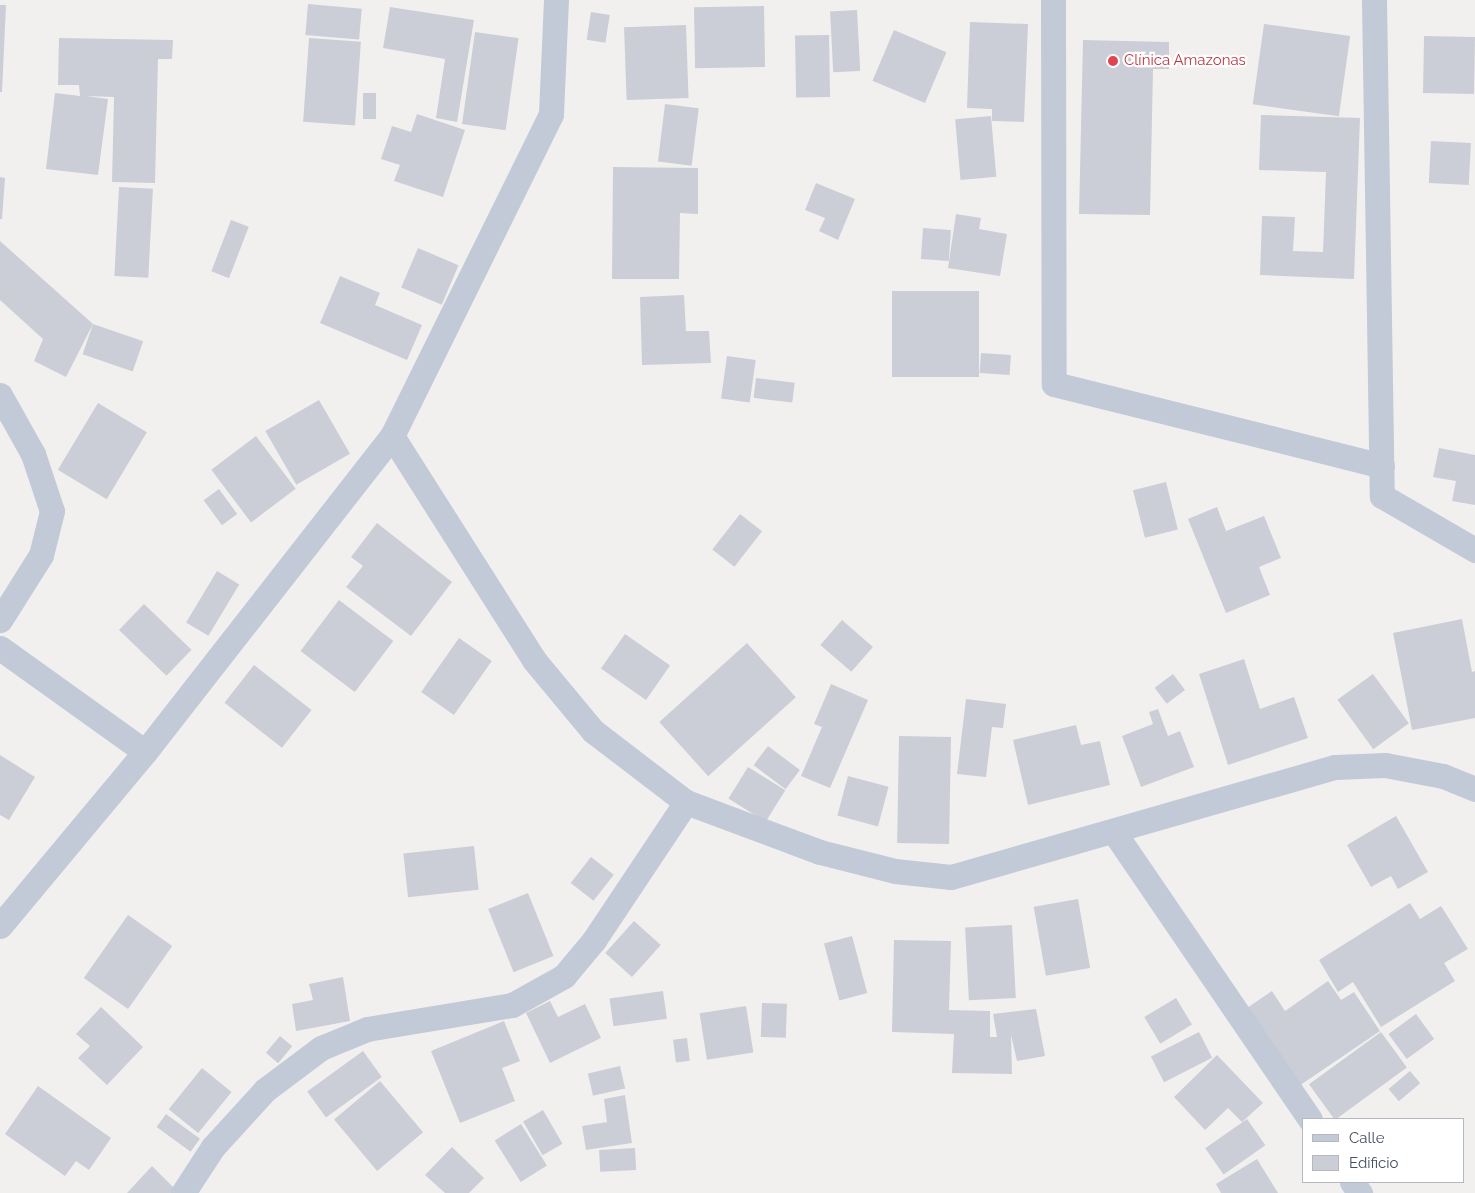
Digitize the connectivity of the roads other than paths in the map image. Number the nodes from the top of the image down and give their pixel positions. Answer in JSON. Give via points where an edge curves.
{"nodes":[{"id":1,"x":556,"y":0,"type":"edge"},
{"id":2,"x":1053,"y":0,"type":"edge"},
{"id":3,"x":1374,"y":0,"type":"edge"},
{"id":4,"x":0,"y":396,"type":"edge"},
{"id":5,"x":392,"y":436,"type":"junction"},
{"id":6,"x":1382,"y":466,"type":"junction"},
{"id":7,"x":1475,"y":550,"type":"edge"},
{"id":8,"x":0,"y":620,"type":"edge"},
{"id":9,"x":0,"y":648,"type":"edge"},
{"id":10,"x":146,"y":752,"type":"junction"},
{"id":11,"x":1475,"y":789,"type":"edge"},
{"id":12,"x":686,"y":802,"type":"junction"},
{"id":13,"x":1114,"y":832,"type":"junction"},
{"id":14,"x":0,"y":926,"type":"edge"},
{"id":15,"x":1309,"y":1118,"type":"edge"},
{"id":16,"x":184,"y":1193,"type":"edge"}],
"edges":[{"from":1,"to":5,"type":"street","via":[[551,114]]},
{"from":2,"to":6,"type":"street","via":[[1054,384]]},
{"from":3,"to":6,"type":"street"},
{"from":4,"to":8,"type":"street","via":[[33,454],[52,511],[41,555]]},
{"from":5,"to":10,"type":"street"},
{"from":5,"to":12,"type":"street","via":[[534,660],[593,731]]},
{"from":6,"to":7,"type":"street","via":[[1382,496]]},
{"from":9,"to":10,"type":"street"},
{"from":10,"to":14,"type":"street"},
{"from":11,"to":13,"type":"street","via":[[1443,776],[1385,765],[1334,767]]},
{"from":12,"to":13,"type":"street","via":[[820,852],[895,871],[951,877]]},
{"from":12,"to":16,"type":"street","via":[[594,940],[564,976],[512,1005],[367,1029],[321,1048],[265,1090],[213,1147]]},
{"from":13,"to":15,"type":"street"}]}
